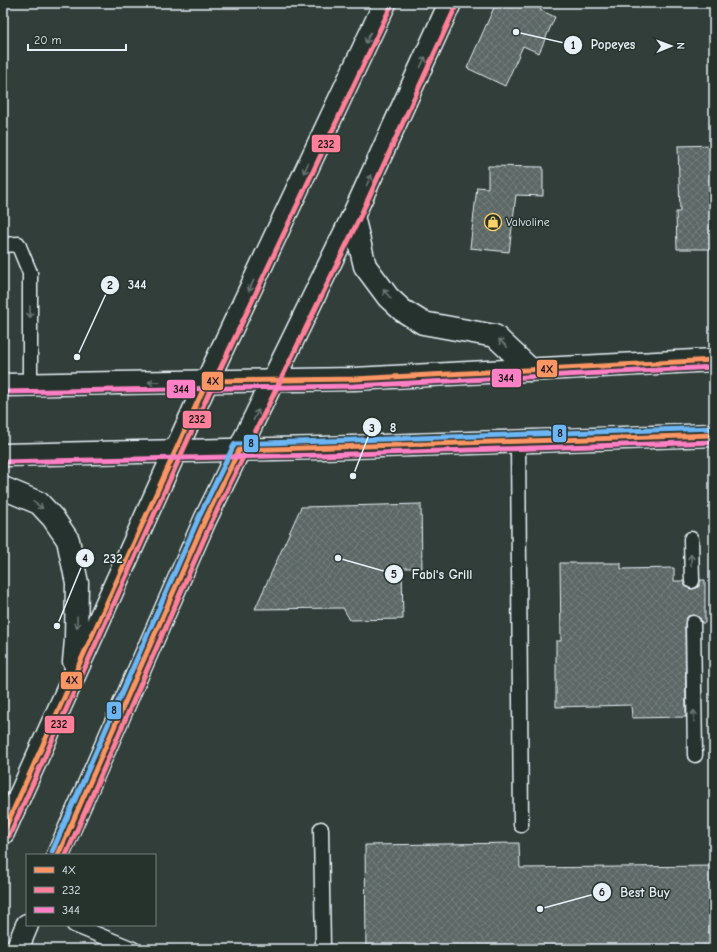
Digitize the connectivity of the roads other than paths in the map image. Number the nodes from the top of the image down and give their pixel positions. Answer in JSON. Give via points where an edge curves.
{"nodes":[{"id":1,"x":385,"y":3,"type":"edge"},
{"id":2,"x":450,"y":3,"type":"edge"},
{"id":3,"x":352,"y":216,"type":"junction"},
{"id":4,"x":3,"y":245,"type":"edge"},
{"id":5,"x":714,"y":360,"type":"edge"},
{"id":6,"x":531,"y":370,"type":"junction"},
{"id":7,"x":272,"y":380,"type":"junction"},
{"id":8,"x":207,"y":381,"type":"junction"},
{"id":9,"x":30,"y":384,"type":"junction"},
{"id":10,"x":3,"y":385,"type":"edge"},
{"id":11,"x":714,"y":435,"type":"edge"},
{"id":12,"x":518,"y":442,"type":"junction"},
{"id":13,"x":239,"y":450,"type":"junction"},
{"id":14,"x":174,"y":452,"type":"junction"},
{"id":15,"x":3,"y":455,"type":"edge"},
{"id":16,"x":3,"y":488,"type":"edge"},
{"id":17,"x":691,"y":539,"type":"dead end"},
{"id":18,"x":692,"y":581,"type":"dead end"},
{"id":19,"x":693,"y":623,"type":"dead end"},
{"id":20,"x":72,"y":679,"type":"junction"},
{"id":21,"x":695,"y":754,"type":"dead end"},
{"id":22,"x":520,"y":825,"type":"dead end"},
{"id":23,"x":322,"y":829,"type":"dead end"},
{"id":24,"x":3,"y":833,"type":"edge"},
{"id":25,"x":58,"y":854,"type":"edge"},
{"id":26,"x":27,"y":926,"type":"edge"},
{"id":27,"x":76,"y":926,"type":"edge"},
{"id":28,"x":16,"y":949,"type":"edge"},
{"id":29,"x":133,"y":949,"type":"edge"},
{"id":30,"x":323,"y":949,"type":"edge"}],
"edges":[{"from":1,"to":8,"type":"main road","one_way":true},
{"from":3,"to":2,"type":"main road","one_way":true},
{"from":6,"to":3,"type":"main road","one_way":true,"via":[[495,336],[423,323],[402,310],[388,297],[365,266]]},
{"from":3,"to":7,"type":"main road"},
{"from":4,"to":9,"type":"lane","one_way":true,"via":[[18,244],[30,273]]},
{"from":5,"to":6,"type":"main road"},
{"from":6,"to":7,"type":"main road"},
{"from":7,"to":8,"type":"main road"},
{"from":13,"to":7,"type":"main road","one_way":true},
{"from":8,"to":9,"type":"main road","one_way":true},
{"from":8,"to":14,"type":"main road"},
{"from":9,"to":10,"type":"main road"},
{"from":11,"to":12,"type":"main road"},
{"from":12,"to":13,"type":"main road"},
{"from":12,"to":22,"type":"lane"},
{"from":13,"to":14,"type":"main road"},
{"from":13,"to":25,"type":"main road","via":[[205,520]]},
{"from":14,"to":15,"type":"main road"},
{"from":14,"to":20,"type":"main road"},
{"from":16,"to":20,"type":"main road","one_way":true,"via":[[38,503],[53,518],[68,540],[77,583]]},
{"from":18,"to":17,"type":"lane","one_way":true},
{"from":21,"to":19,"type":"lane","one_way":true},
{"from":20,"to":24,"type":"main road"},
{"from":23,"to":30,"type":"lane"},
{"from":26,"to":28,"type":"main road"},
{"from":27,"to":29,"type":"lane"}]}
